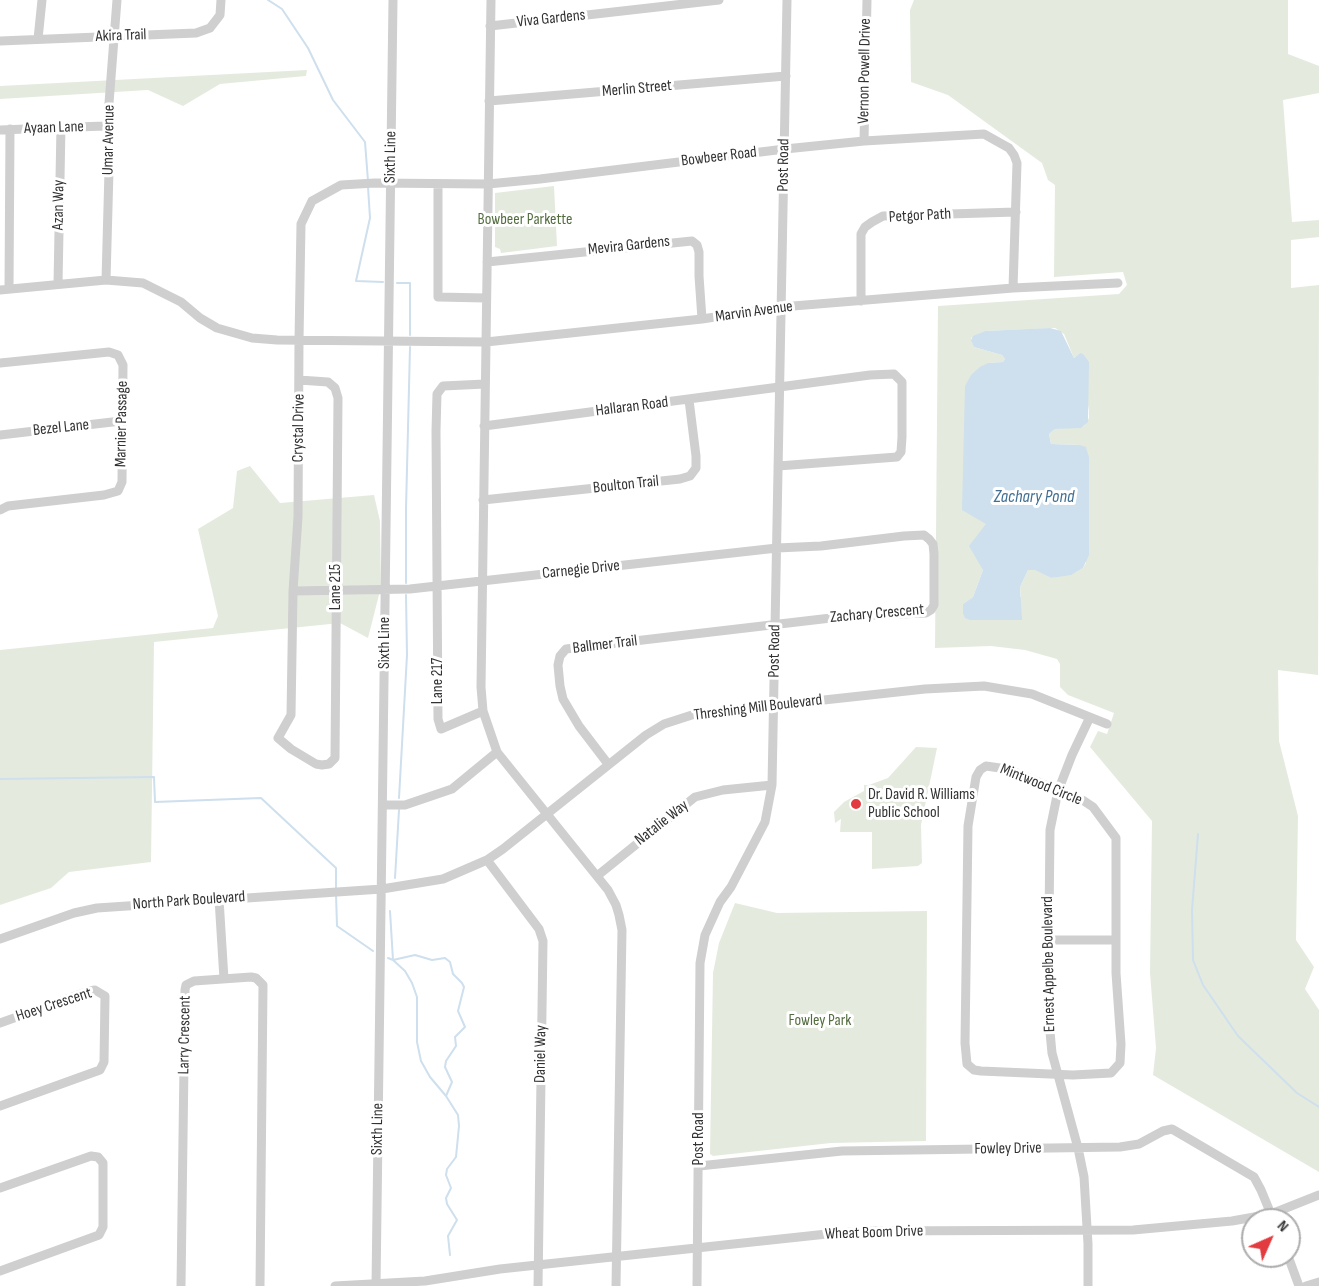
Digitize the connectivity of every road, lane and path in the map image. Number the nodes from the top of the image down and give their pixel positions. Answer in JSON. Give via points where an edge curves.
{"nodes":[{"id":1,"x":42,"y":0,"type":"edge"},
{"id":2,"x":117,"y":0,"type":"edge"},
{"id":3,"x":221,"y":0,"type":"edge"},
{"id":4,"x":393,"y":0,"type":"edge"},
{"id":5,"x":490,"y":0,"type":"edge"},
{"id":6,"x":628,"y":0,"type":"edge"},
{"id":7,"x":719,"y":0,"type":"edge"},
{"id":8,"x":787,"y":0,"type":"edge"},
{"id":9,"x":867,"y":0,"type":"edge"},
{"id":10,"x":706,"y":1,"type":"edge"},
{"id":11,"x":628,"y":10,"type":"junction"},
{"id":12,"x":490,"y":26,"type":"junction"},
{"id":13,"x":115,"y":36,"type":"junction"},
{"id":14,"x":38,"y":39,"type":"junction"},
{"id":15,"x":0,"y":41,"type":"edge"},
{"id":16,"x":786,"y":76,"type":"junction"},
{"id":17,"x":489,"y":102,"type":"junction"},
{"id":18,"x":61,"y":126,"type":"junction"},
{"id":19,"x":5,"y":129,"type":"edge"},
{"id":20,"x":107,"y":129,"type":"junction"},
{"id":21,"x":864,"y":141,"type":"junction"},
{"id":22,"x":785,"y":149,"type":"junction"},
{"id":23,"x":438,"y":184,"type":"junction"},
{"id":24,"x":488,"y":184,"type":"junction"},
{"id":25,"x":391,"y":185,"type":"junction"},
{"id":26,"x":1016,"y":212,"type":"junction"},
{"id":27,"x":487,"y":262,"type":"junction"},
{"id":28,"x":106,"y":280,"type":"junction"},
{"id":29,"x":1118,"y":283,"type":"dead end"},
{"id":30,"x":58,"y":284,"type":"junction"},
{"id":31,"x":1013,"y":288,"type":"junction"},
{"id":32,"x":5,"y":289,"type":"edge"},
{"id":33,"x":486,"y":298,"type":"junction"},
{"id":34,"x":861,"y":301,"type":"junction"},
{"id":35,"x":781,"y":307,"type":"junction"},
{"id":36,"x":702,"y":319,"type":"junction"},
{"id":37,"x":299,"y":340,"type":"junction"},
{"id":38,"x":389,"y":340,"type":"junction"},
{"id":39,"x":486,"y":342,"type":"junction"},
{"id":40,"x":0,"y":363,"type":"edge"},
{"id":41,"x":299,"y":380,"type":"junction"},
{"id":42,"x":485,"y":384,"type":"junction"},
{"id":43,"x":780,"y":388,"type":"junction"},
{"id":44,"x":689,"y":400,"type":"junction"},
{"id":45,"x":121,"y":421,"type":"junction"},
{"id":46,"x":484,"y":426,"type":"junction"},
{"id":47,"x":0,"y":435,"type":"edge"},
{"id":48,"x":778,"y":466,"type":"junction"},
{"id":49,"x":483,"y":500,"type":"junction"},
{"id":50,"x":0,"y":510,"type":"edge"},
{"id":51,"x":777,"y":548,"type":"junction"},
{"id":52,"x":482,"y":581,"type":"junction"},
{"id":53,"x":438,"y":586,"type":"junction"},
{"id":54,"x":385,"y":590,"type":"junction"},
{"id":55,"x":293,"y":591,"type":"junction"},
{"id":56,"x":336,"y":591,"type":"junction"},
{"id":57,"x":776,"y":625,"type":"junction"},
{"id":58,"x":774,"y":705,"type":"junction"},
{"id":59,"x":483,"y":711,"type":"junction"},
{"id":60,"x":1090,"y":717,"type":"junction"},
{"id":61,"x":1107,"y":724,"type":"dead end"},
{"id":62,"x":278,"y":738,"type":"joint"},
{"id":63,"x":498,"y":752,"type":"junction"},
{"id":64,"x":608,"y":764,"type":"junction"},
{"id":65,"x":772,"y":785,"type":"junction"},
{"id":66,"x":1058,"y":791,"type":"junction"},
{"id":67,"x":384,"y":805,"type":"junction"},
{"id":68,"x":548,"y":813,"type":"junction"},
{"id":69,"x":487,"y":860,"type":"junction"},
{"id":70,"x":597,"y":876,"type":"junction"},
{"id":71,"x":382,"y":889,"type":"junction"},
{"id":72,"x":219,"y":899,"type":"junction"},
{"id":73,"x":0,"y":939,"type":"edge"},
{"id":74,"x":1048,"y":940,"type":"junction"},
{"id":75,"x":1116,"y":940,"type":"junction"},
{"id":76,"x":224,"y":979,"type":"junction"},
{"id":77,"x":0,"y":1023,"type":"edge"},
{"id":78,"x":1057,"y":1074,"type":"junction"},
{"id":79,"x":0,"y":1106,"type":"edge"},
{"id":80,"x":1078,"y":1148,"type":"junction"},
{"id":81,"x":699,"y":1166,"type":"junction"},
{"id":82,"x":0,"y":1188,"type":"edge"},
{"id":83,"x":1319,"y":1195,"type":"edge"},
{"id":84,"x":1268,"y":1208,"type":"edge"},
{"id":85,"x":1291,"y":1208,"type":"edge"},
{"id":86,"x":1241,"y":1220,"type":"edge"},
{"id":87,"x":1088,"y":1230,"type":"junction"},
{"id":88,"x":698,"y":1249,"type":"junction"},
{"id":89,"x":617,"y":1257,"type":"junction"},
{"id":90,"x":539,"y":1265,"type":"junction"},
{"id":91,"x":1292,"y":1268,"type":"edge"},
{"id":92,"x":0,"y":1271,"type":"edge"},
{"id":93,"x":1319,"y":1282,"type":"edge"},
{"id":94,"x":376,"y":1284,"type":"edge"},
{"id":95,"x":181,"y":1286,"type":"edge"},
{"id":96,"x":260,"y":1286,"type":"edge"},
{"id":97,"x":335,"y":1286,"type":"edge"},
{"id":98,"x":538,"y":1286,"type":"edge"},
{"id":99,"x":616,"y":1286,"type":"edge"},
{"id":100,"x":697,"y":1286,"type":"edge"},
{"id":101,"x":1088,"y":1286,"type":"edge"},
{"id":102,"x":1299,"y":1286,"type":"edge"},
{"id":103,"x":1306,"y":1286,"type":"edge"}],
"edges":[{"from":1,"to":14,"type":"street"},
{"from":2,"to":13,"type":"street","name":"Umar Avenue"},
{"from":3,"to":13,"type":"street","name":"Akira Trail","via":[[220,15],[210,28],[196,33]]},
{"from":4,"to":25,"type":"street","name":"Sixth Line"},
{"from":5,"to":12,"type":"street"},
{"from":6,"to":11,"type":"street"},
{"from":7,"to":10,"type":"street","name":"Viva Gardens"},
{"from":8,"to":16,"type":"street","name":"Post Road"},
{"from":9,"to":21,"type":"street","name":"Vernon Powell Drive"},
{"from":10,"to":11,"type":"street","name":"Viva Gardens"},
{"from":11,"to":12,"type":"street","name":"Viva Gardens"},
{"from":12,"to":17,"type":"street"},
{"from":13,"to":14,"type":"street","name":"Akira Trail"},
{"from":13,"to":20,"type":"street","name":"Umar Avenue"},
{"from":14,"to":15,"type":"street","name":"Akira Trail"},
{"from":16,"to":17,"type":"street","name":"Merlin Street"},
{"from":16,"to":22,"type":"street","name":"Post Road"},
{"from":17,"to":24,"type":"street"},
{"from":18,"to":19,"type":"street","name":"Ayaan Lane"},
{"from":18,"to":20,"type":"street","name":"Ayaan Lane"},
{"from":18,"to":30,"type":"street","name":"Azan Way"},
{"from":19,"to":32,"type":"street"},
{"from":20,"to":28,"type":"street","name":"Umar Avenue","via":[[110,134]]},
{"from":21,"to":22,"type":"street","name":"Bowbeer Road"},
{"from":21,"to":26,"type":"street","name":"Bowbeer Road","via":[[984,134],[991,137],[1009,148],[1017,163]]},
{"from":22,"to":24,"type":"street","name":"Bowbeer Road"},
{"from":22,"to":35,"type":"street","name":"Post Road"},
{"from":23,"to":24,"type":"street","name":"Bowbeer Road"},
{"from":23,"to":25,"type":"street","name":"Bowbeer Road"},
{"from":23,"to":33,"type":"street","via":[[438,297]]},
{"from":24,"to":27,"type":"street"},
{"from":25,"to":37,"type":"street","name":"Crystal Drive","via":[[341,185],[312,201],[301,224]]},
{"from":25,"to":38,"type":"street","name":"Sixth Line"},
{"from":26,"to":31,"type":"street","name":"Bowbeer Road"},
{"from":26,"to":34,"type":"street","name":"Petgor Path","via":[[883,216],[872,222],[861,234]]},
{"from":27,"to":33,"type":"street"},
{"from":27,"to":36,"type":"street","name":"Mevira Gardens","via":[[692,241],[699,252]]},
{"from":28,"to":30,"type":"street","name":"Marvin Avenue"},
{"from":28,"to":37,"type":"street","name":"Marvin Avenue","via":[[143,283],[232,334]]},
{"from":29,"to":31,"type":"street","name":"Marvin Avenue"},
{"from":30,"to":32,"type":"street","name":"Marvin Avenue"},
{"from":31,"to":34,"type":"street","name":"Marvin Avenue"},
{"from":33,"to":39,"type":"street"},
{"from":34,"to":35,"type":"street","name":"Marvin Avenue"},
{"from":35,"to":36,"type":"street","name":"Marvin Avenue"},
{"from":35,"to":43,"type":"street","name":"Post Road"},
{"from":36,"to":39,"type":"street","name":"Marvin Avenue"},
{"from":37,"to":38,"type":"street","name":"Marvin Avenue"},
{"from":37,"to":41,"type":"street","name":"Crystal Drive"},
{"from":38,"to":39,"type":"street","name":"Marvin Avenue"},
{"from":38,"to":54,"type":"street","name":"Sixth Line"},
{"from":39,"to":42,"type":"street"},
{"from":40,"to":45,"type":"street","name":"Marnier Passage","via":[[109,352],[118,356],[123,365]]},
{"from":41,"to":55,"type":"street","name":"Crystal Drive"},
{"from":41,"to":56,"type":"street","name":"Lane 215","via":[[328,382],[337,392]]},
{"from":42,"to":46,"type":"street"},
{"from":42,"to":53,"type":"street","via":[[443,386],[437,394]]},
{"from":43,"to":44,"type":"street","name":"Hallaran Road"},
{"from":43,"to":48,"type":"street","name":"Post Road"},
{"from":43,"to":48,"type":"street","name":"Hallaran Road","via":[[894,375],[902,381],[903,437],[897,457]]},
{"from":44,"to":46,"type":"street","name":"Hallaran Road"},
{"from":44,"to":49,"type":"street","name":"Boulton Trail","via":[[696,456],[696,468],[690,476]]},
{"from":45,"to":47,"type":"street","name":"Bezel Lane"},
{"from":45,"to":50,"type":"street","name":"Marnier Passage","via":[[122,482],[118,491]]},
{"from":46,"to":49,"type":"street"},
{"from":48,"to":51,"type":"street","name":"Post Road"},
{"from":49,"to":52,"type":"street"},
{"from":51,"to":52,"type":"street","name":"Carnegie Drive"},
{"from":51,"to":57,"type":"street","name":"Post Road"},
{"from":51,"to":57,"type":"street","name":"Zachary Crescent","via":[[924,535],[933,544],[934,605],[926,613],[848,616]]},
{"from":52,"to":53,"type":"street","name":"Carnegie Drive"},
{"from":52,"to":59,"type":"street"},
{"from":53,"to":54,"type":"street","name":"Carnegie Drive"},
{"from":53,"to":59,"type":"street","name":"Lane 217","via":[[441,729]]},
{"from":54,"to":56,"type":"street","name":"Carnegie Drive"},
{"from":54,"to":67,"type":"street","name":"Sixth Line"},
{"from":55,"to":56,"type":"street","name":"Carnegie Drive"},
{"from":55,"to":62,"type":"street","name":"Crystal Drive","via":[[291,716]]},
{"from":56,"to":62,"type":"street","name":"Lane 215","via":[[335,758],[329,764],[316,764]]},
{"from":57,"to":58,"type":"street","name":"Post Road"},
{"from":57,"to":64,"type":"street","name":"Ballmer Trail","via":[[566,649],[558,665],[563,699]]},
{"from":58,"to":60,"type":"street","name":"Threshing Mill Boulevard","via":[[984,686],[1032,693]]},
{"from":58,"to":64,"type":"street","name":"Threshing Mill Boulevard","via":[[695,714],[670,722]]},
{"from":58,"to":65,"type":"street","name":"Post Road"},
{"from":59,"to":63,"type":"street"},
{"from":60,"to":61,"type":"street","name":"Threshing Mill Boulevard"},
{"from":60,"to":66,"type":"street","name":"Ernest Appelbe Boulevard"},
{"from":63,"to":67,"type":"street","via":[[452,789],[405,805]]},
{"from":63,"to":68,"type":"street"},
{"from":64,"to":68,"type":"street","name":"Threshing Mill Boulevard"},
{"from":65,"to":70,"type":"street","name":"Natalie Way","via":[[695,797]]},
{"from":65,"to":81,"type":"street","name":"Post Road","via":[[761,829],[705,935],[700,963]]},
{"from":66,"to":74,"type":"street","name":"Ernest Appelbe Boulevard","via":[[1049,841]]},
{"from":66,"to":75,"type":"street","name":"Mintwood Circle","via":[[1093,807],[1116,838]]},
{"from":66,"to":78,"type":"street","name":"Mintwood Circle","via":[[990,766],[976,777],[968,826],[965,1043],[966,1061],[974,1070]]},
{"from":67,"to":71,"type":"street","name":"Sixth Line"},
{"from":68,"to":69,"type":"street","name":"Threshing Mill Boulevard"},
{"from":68,"to":70,"type":"street"},
{"from":69,"to":71,"type":"street","name":"Threshing Mill Boulevard","via":[[432,882]]},
{"from":69,"to":90,"type":"street","name":"Daniel Way","via":[[539,929],[543,941]]},
{"from":70,"to":89,"type":"street","via":[[616,905],[622,930]]},
{"from":71,"to":72,"type":"street","name":"North Park Boulevard"},
{"from":71,"to":94,"type":"street","name":"Sixth Line"},
{"from":72,"to":73,"type":"street","name":"North Park Boulevard","via":[[83,910]]},
{"from":72,"to":76,"type":"street"},
{"from":74,"to":75,"type":"street"},
{"from":74,"to":78,"type":"street","name":"Ernest Appelbe Boulevard","via":[[1048,1024]]},
{"from":75,"to":78,"type":"street","name":"Mintwood Circle","via":[[1120,1063],[1113,1072],[1105,1074]]},
{"from":76,"to":95,"type":"street","name":"Larry Crescent","via":[[194,981],[185,990]]},
{"from":76,"to":96,"type":"street","name":"Larry Crescent","via":[[256,978],[262,985]]},
{"from":77,"to":79,"type":"street","name":"Hoey Crescent","via":[[89,991],[105,996],[104,1062],[100,1070]]},
{"from":78,"to":80,"type":"street","name":"Ernest Appelbe Boulevard"},
{"from":80,"to":81,"type":"street","name":"Fowley Drive","via":[[842,1151]]},
{"from":80,"to":84,"type":"street","name":"Fowley Drive","via":[[1139,1144],[1168,1130],[1177,1131],[1254,1177]]},
{"from":80,"to":87,"type":"street","name":"Ernest Appelbe Boulevard"},
{"from":81,"to":88,"type":"street","name":"Post Road"},
{"from":82,"to":92,"type":"street","via":[[91,1156],[103,1163],[103,1227],[99,1235]]},
{"from":83,"to":85,"type":"street","name":"Wheat Boom Drive"},
{"from":86,"to":87,"type":"street","name":"Wheat Boom Drive","via":[[1139,1230]]},
{"from":87,"to":88,"type":"street","name":"Wheat Boom Drive","via":[[866,1231]]},
{"from":87,"to":101,"type":"street","name":"Ernest Appelbe Boulevard"},
{"from":88,"to":89,"type":"street","name":"Wheat Boom Drive"},
{"from":88,"to":100,"type":"street","name":"Post Road"},
{"from":89,"to":90,"type":"street","name":"Wheat Boom Drive"},
{"from":89,"to":99,"type":"street"},
{"from":90,"to":94,"type":"street","name":"Wheat Boom Drive"},
{"from":90,"to":98,"type":"street","name":"Daniel Way"},
{"from":91,"to":102,"type":"street"},
{"from":93,"to":103,"type":"street"},
{"from":94,"to":97,"type":"street","name":"Wheat Boom Drive"}]}
